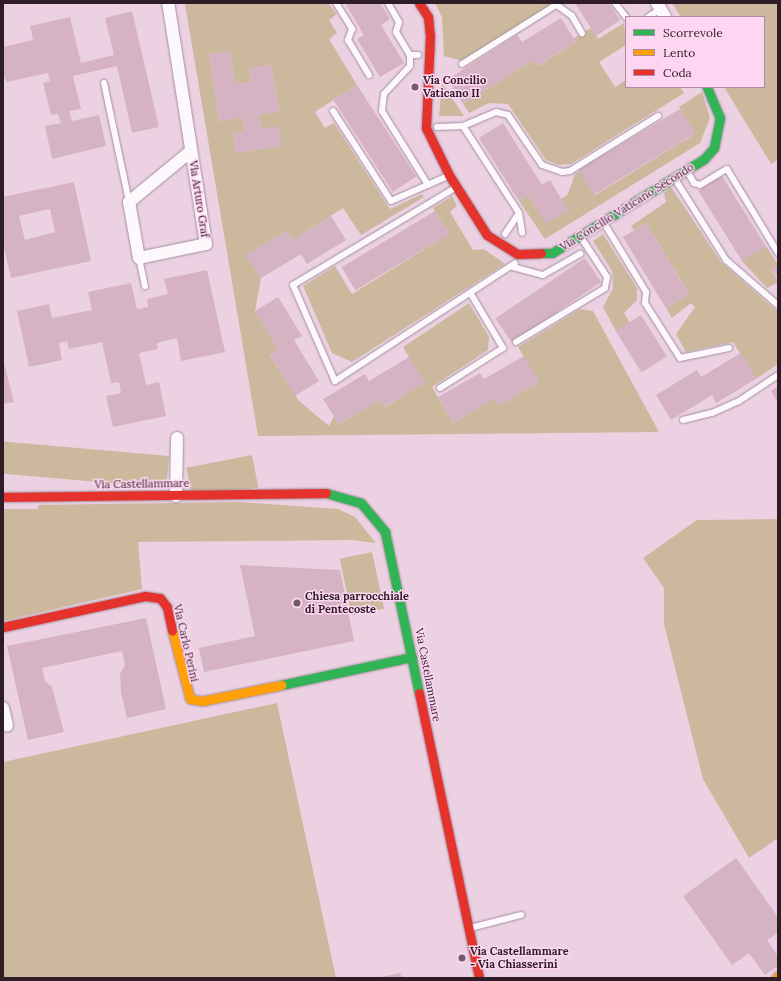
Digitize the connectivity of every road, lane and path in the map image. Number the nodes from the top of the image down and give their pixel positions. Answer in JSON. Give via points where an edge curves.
{"nodes":[{"id":1,"x":168,"y":3,"type":"edge"},
{"id":2,"x":336,"y":3,"type":"edge"},
{"id":3,"x":388,"y":3,"type":"edge"},
{"id":4,"x":419,"y":3,"type":"edge"},
{"id":5,"x":615,"y":3,"type":"edge"},
{"id":6,"x":555,"y":4,"type":"edge"},
{"id":7,"x":661,"y":10,"type":"edge"},
{"id":8,"x":625,"y":16,"type":"edge"},
{"id":9,"x":650,"y":16,"type":"edge"},
{"id":10,"x":582,"y":33,"type":"dead end"},
{"id":11,"x":410,"y":55,"type":"junction"},
{"id":12,"x":418,"y":55,"type":"dead end"},
{"id":13,"x":462,"y":64,"type":"dead end"},
{"id":14,"x":369,"y":75,"type":"dead end"},
{"id":15,"x":104,"y":83,"type":"dead end"},
{"id":16,"x":707,"y":88,"type":"edge"},
{"id":17,"x":333,"y":111,"type":"dead end"},
{"id":18,"x":658,"y":116,"type":"dead end"},
{"id":19,"x":463,"y":126,"type":"junction"},
{"id":20,"x":437,"y":127,"type":"dead end"},
{"id":21,"x":191,"y":151,"type":"junction"},
{"id":22,"x":686,"y":170,"type":"junction"},
{"id":23,"x":449,"y":175,"type":"junction"},
{"id":24,"x":674,"y":178,"type":"junction"},
{"id":25,"x":428,"y":185,"type":"junction"},
{"id":26,"x":457,"y":188,"type":"junction"},
{"id":27,"x":129,"y":202,"type":"junction"},
{"id":28,"x":518,"y":213,"type":"junction"},
{"id":29,"x":607,"y":228,"type":"dead end"},
{"id":30,"x":522,"y":233,"type":"dead end"},
{"id":31,"x":505,"y":234,"type":"dead end"},
{"id":32,"x":584,"y":242,"type":"dead end"},
{"id":33,"x":778,"y":253,"type":"edge"},
{"id":34,"x":580,"y":254,"type":"dead end"},
{"id":35,"x":139,"y":258,"type":"junction"},
{"id":36,"x":145,"y":286,"type":"dead end"},
{"id":37,"x":471,"y":294,"type":"junction"},
{"id":38,"x":778,"y":305,"type":"edge"},
{"id":39,"x":516,"y":342,"type":"dead end"},
{"id":40,"x":729,"y":348,"type":"dead end"},
{"id":41,"x":778,"y":375,"type":"edge"},
{"id":42,"x":440,"y":388,"type":"dead end"},
{"id":43,"x":683,"y":420,"type":"dead end"},
{"id":44,"x":177,"y":438,"type":"dead end"},
{"id":45,"x":176,"y":496,"type":"junction"},
{"id":46,"x":3,"y":497,"type":"edge"},
{"id":47,"x":3,"y":627,"type":"edge"},
{"id":48,"x":412,"y":657,"type":"junction"},
{"id":49,"x":3,"y":708,"type":"edge"},
{"id":50,"x":7,"y":726,"type":"dead end"},
{"id":51,"x":521,"y":916,"type":"dead end"},
{"id":52,"x":466,"y":929,"type":"junction"},
{"id":53,"x":479,"y":978,"type":"edge"}],
"edges":[{"from":1,"to":21,"type":"street"},
{"from":2,"to":14,"type":"lane","via":[[352,29],[348,40]]},
{"from":3,"to":11,"type":"lane","via":[[399,22],[396,32]]},
{"from":4,"to":23,"type":"street","name":"Via Concilio Vaticano Secondo","via":[[428,17],[430,36],[426,128]]},
{"from":5,"to":8,"type":"lane"},
{"from":6,"to":10,"type":"lane","via":[[572,16]]},
{"from":6,"to":13,"type":"lane"},
{"from":7,"to":9,"type":"lane"},
{"from":11,"to":12,"type":"lane"},
{"from":11,"to":25,"type":"lane","via":[[410,66],[384,94],[382,111]]},
{"from":15,"to":27,"type":"lane"},
{"from":16,"to":22,"type":"street","name":"Via Concilio Vaticano Secondo","via":[[720,118],[719,134],[714,148]]},
{"from":17,"to":25,"type":"lane","via":[[391,201]]},
{"from":18,"to":19,"type":"lane","via":[[570,170],[562,172],[542,165],[508,115],[496,112]]},
{"from":19,"to":20,"type":"lane"},
{"from":19,"to":28,"type":"lane"},
{"from":21,"to":27,"type":"street","name":"Via Arturo Graf"},
{"from":21,"to":35,"type":"street","name":"Via Arturo Graf","via":[[206,244]]},
{"from":22,"to":24,"type":"street","name":"Via Concilio Vaticano Secondo"},
{"from":22,"to":33,"type":"lane","via":[[694,183],[700,185],[727,169]]},
{"from":23,"to":25,"type":"lane"},
{"from":23,"to":26,"type":"street","name":"Via Concilio Vaticano Secondo"},
{"from":24,"to":26,"type":"street","name":"Via Concilio Vaticano Secondo","via":[[552,253],[535,256],[518,254],[487,235]]},
{"from":24,"to":38,"type":"lane","via":[[726,260]]},
{"from":26,"to":37,"type":"lane","via":[[293,285],[335,381]]},
{"from":27,"to":35,"type":"street"},
{"from":28,"to":30,"type":"lane"},
{"from":28,"to":31,"type":"lane"},
{"from":29,"to":40,"type":"lane","via":[[646,292],[645,304],[680,358]]},
{"from":32,"to":39,"type":"lane","via":[[607,276],[605,288]]},
{"from":34,"to":37,"type":"lane","via":[[543,275],[514,265]]},
{"from":35,"to":36,"type":"lane"},
{"from":37,"to":42,"type":"lane","via":[[502,348]]},
{"from":41,"to":43,"type":"lane","via":[[739,401],[712,413]]},
{"from":44,"to":45,"type":"street"},
{"from":45,"to":46,"type":"street","name":"Via Castellammare"},
{"from":45,"to":48,"type":"street","name":"Via Castellammare","via":[[323,492],[360,503],[374,515],[385,532]]},
{"from":47,"to":48,"type":"street","name":"Via Carlo Perini","via":[[144,596],[160,598],[167,606],[186,693],[190,699],[202,701]]},
{"from":48,"to":52,"type":"street","name":"Via Castellammare"},
{"from":49,"to":50,"type":"street"},
{"from":51,"to":52,"type":"lane"},
{"from":52,"to":53,"type":"street","name":"Via Castellammare"}]}
